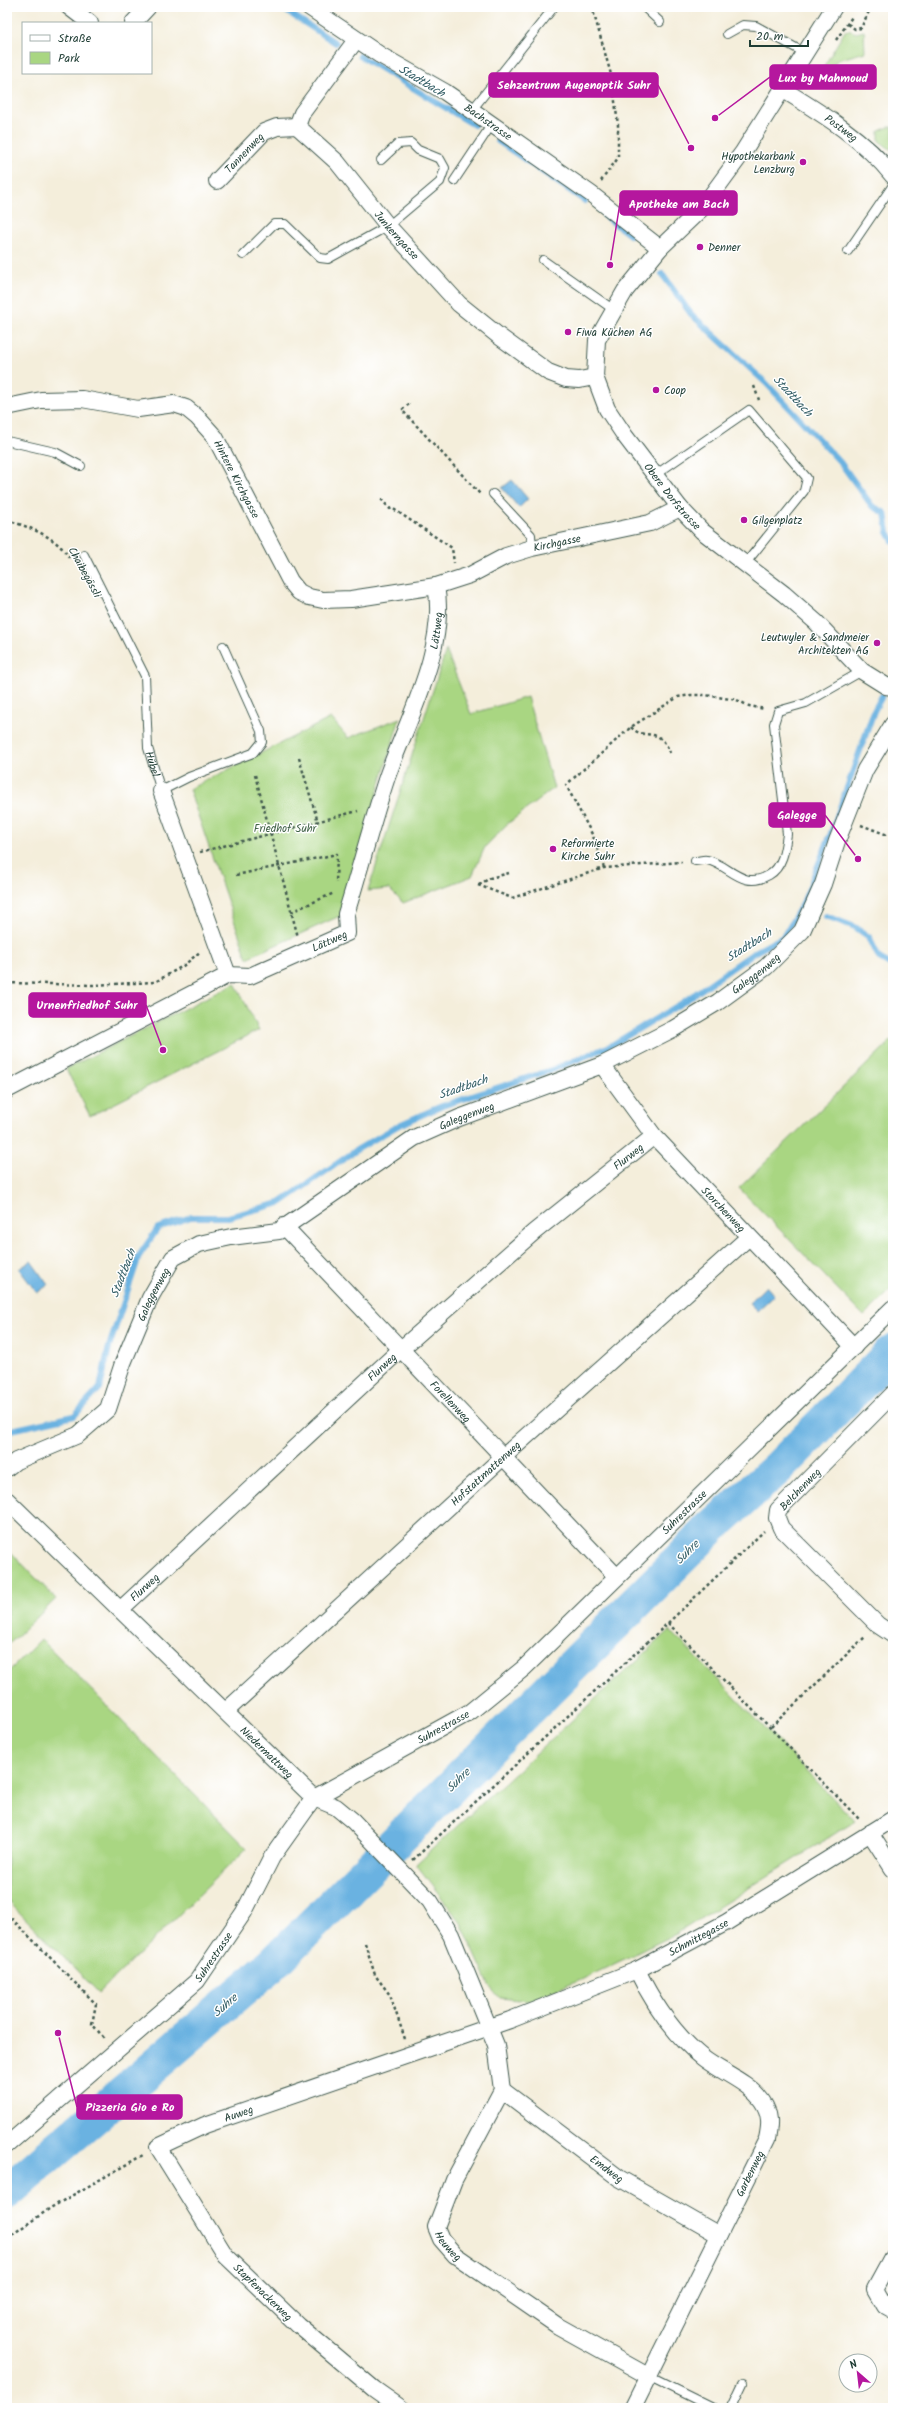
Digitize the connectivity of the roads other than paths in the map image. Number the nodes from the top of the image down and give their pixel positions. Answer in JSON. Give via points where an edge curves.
{"nodes":[{"id":1,"x":69,"y":7,"type":"edge"},
{"id":2,"x":148,"y":7,"type":"edge"},
{"id":3,"x":309,"y":7,"type":"edge"},
{"id":4,"x":554,"y":7,"type":"edge"},
{"id":5,"x":644,"y":7,"type":"edge"},
{"id":6,"x":834,"y":7,"type":"edge"},
{"id":7,"x":89,"y":22,"type":"edge"},
{"id":8,"x":134,"y":22,"type":"edge"},
{"id":9,"x":660,"y":22,"type":"dead end"},
{"id":10,"x":727,"y":34,"type":"dead end"},
{"id":11,"x":356,"y":40,"type":"junction"},
{"id":12,"x":805,"y":53,"type":"junction"},
{"id":13,"x":782,"y":89,"type":"junction"},
{"id":14,"x":472,"y":110,"type":"junction"},
{"id":15,"x":492,"y":124,"type":"junction"},
{"id":16,"x":297,"y":126,"type":"junction"},
{"id":17,"x":381,"y":160,"type":"dead end"},
{"id":18,"x":891,"y":168,"type":"edge"},
{"id":19,"x":217,"y":181,"type":"dead end"},
{"id":20,"x":454,"y":181,"type":"dead end"},
{"id":21,"x":893,"y":185,"type":"edge"},
{"id":22,"x":388,"y":226,"type":"junction"},
{"id":23,"x":660,"y":248,"type":"junction"},
{"id":24,"x":848,"y":251,"type":"dead end"},
{"id":25,"x":242,"y":255,"type":"dead end"},
{"id":26,"x":543,"y":260,"type":"dead end"},
{"id":27,"x":614,"y":310,"type":"junction"},
{"id":28,"x":595,"y":377,"type":"junction"},
{"id":29,"x":7,"y":407,"type":"edge"},
{"id":30,"x":7,"y":441,"type":"edge"},
{"id":31,"x":81,"y":466,"type":"dead end"},
{"id":32,"x":655,"y":475,"type":"junction"},
{"id":33,"x":493,"y":494,"type":"dead end"},
{"id":34,"x":680,"y":508,"type":"junction"},
{"id":35,"x":532,"y":548,"type":"junction"},
{"id":36,"x":84,"y":555,"type":"dead end"},
{"id":37,"x":745,"y":564,"type":"junction"},
{"id":38,"x":436,"y":586,"type":"junction"},
{"id":39,"x":223,"y":646,"type":"dead end"},
{"id":40,"x":862,"y":670,"type":"junction"},
{"id":41,"x":893,"y":687,"type":"edge"},
{"id":42,"x":893,"y":724,"type":"edge"},
{"id":43,"x":161,"y":792,"type":"junction"},
{"id":44,"x":695,"y":861,"type":"dead end"},
{"id":45,"x":228,"y":974,"type":"junction"},
{"id":46,"x":602,"y":1065,"type":"junction"},
{"id":47,"x":7,"y":1090,"type":"edge"},
{"id":48,"x":654,"y":1136,"type":"junction"},
{"id":49,"x":284,"y":1226,"type":"junction"},
{"id":50,"x":749,"y":1237,"type":"junction"},
{"id":51,"x":893,"y":1308,"type":"edge"},
{"id":52,"x":854,"y":1347,"type":"junction"},
{"id":53,"x":400,"y":1350,"type":"junction"},
{"id":54,"x":893,"y":1394,"type":"edge"},
{"id":55,"x":502,"y":1458,"type":"junction"},
{"id":56,"x":7,"y":1468,"type":"edge"},
{"id":57,"x":7,"y":1500,"type":"edge"},
{"id":58,"x":617,"y":1577,"type":"junction"},
{"id":59,"x":121,"y":1610,"type":"junction"},
{"id":60,"x":893,"y":1635,"type":"edge"},
{"id":61,"x":226,"y":1711,"type":"junction"},
{"id":62,"x":314,"y":1798,"type":"junction"},
{"id":63,"x":893,"y":1819,"type":"edge"},
{"id":64,"x":870,"y":1833,"type":"junction"},
{"id":65,"x":893,"y":1868,"type":"edge"},
{"id":66,"x":637,"y":1970,"type":"junction"},
{"id":67,"x":488,"y":2027,"type":"junction"},
{"id":68,"x":502,"y":2090,"type":"junction"},
{"id":69,"x":7,"y":2145,"type":"edge"},
{"id":70,"x":158,"y":2147,"type":"joint"},
{"id":71,"x":719,"y":2235,"type":"junction"},
{"id":72,"x":893,"y":2256,"type":"edge"},
{"id":73,"x":893,"y":2310,"type":"edge"},
{"id":74,"x":648,"y":2376,"type":"junction"},
{"id":75,"x":743,"y":2383,"type":"dead end"},
{"id":76,"x":401,"y":2408,"type":"edge"},
{"id":77,"x":633,"y":2408,"type":"edge"},
{"id":78,"x":713,"y":2408,"type":"edge"},
{"id":79,"x":731,"y":2408,"type":"edge"}],
"edges":[{"from":1,"to":7,"type":"street"},
{"from":2,"to":8,"type":"street"},
{"from":3,"to":11,"type":"street","name":"Bachstrasse"},
{"from":4,"to":14,"type":"lane"},
{"from":5,"to":9,"type":"lane"},
{"from":6,"to":12,"type":"street","name":"Obere Dorfstrasse"},
{"from":10,"to":12,"type":"lane","via":[[743,25],[756,26]]},
{"from":11,"to":14,"type":"street","name":"Bachstrasse"},
{"from":11,"to":16,"type":"street","via":[[302,113]]},
{"from":12,"to":13,"type":"street","name":"Obere Dorfstrasse"},
{"from":13,"to":18,"type":"street","name":"Postweg","via":[[807,104]]},
{"from":13,"to":23,"type":"street","name":"Obere Dorfstrasse","via":[[743,152],[702,208]]},
{"from":14,"to":15,"type":"street","name":"Bachstrasse"},
{"from":15,"to":20,"type":"lane"},
{"from":15,"to":23,"type":"street","name":"Bachstrasse","via":[[591,194]]},
{"from":16,"to":19,"type":"street","name":"Tannenweg","via":[[264,132]]},
{"from":16,"to":22,"type":"street","name":"Junkerngasse","via":[[337,162]]},
{"from":17,"to":22,"type":"lane","via":[[398,144],[412,143],[418,150],[440,158],[445,168],[440,182]]},
{"from":21,"to":24,"type":"lane"},
{"from":22,"to":25,"type":"lane","via":[[328,259],[320,258],[285,224],[274,224]]},
{"from":22,"to":28,"type":"street","name":"Junkerngasse","via":[[458,304],[518,351],[548,372],[566,379]]},
{"from":23,"to":27,"type":"street","name":"Obere Dorfstrasse","via":[[625,291]]},
{"from":26,"to":27,"type":"lane"},
{"from":27,"to":28,"type":"street","name":"Obere Dorfstrasse","via":[[597,340]]},
{"from":28,"to":32,"type":"street","name":"Obere Dorfstrasse","via":[[607,409]]},
{"from":29,"to":38,"type":"street","name":"Hintere Kirchgasse","via":[[41,400],[82,399],[138,409],[174,404],[186,408],[215,437],[282,569],[299,592],[323,600],[351,599]]},
{"from":30,"to":31,"type":"lane","via":[[55,452]]},
{"from":32,"to":34,"type":"street","name":"Obere Dorfstrasse"},
{"from":32,"to":37,"type":"lane","via":[[749,410],[807,478],[804,491]]},
{"from":33,"to":35,"type":"lane","via":[[531,535]]},
{"from":34,"to":35,"type":"street","name":"Kirchgasse","via":[[650,522]]},
{"from":34,"to":37,"type":"street","name":"Obere Dorfstrasse","via":[[702,531]]},
{"from":35,"to":38,"type":"street","name":"Kirchgasse","via":[[506,556],[470,575]]},
{"from":36,"to":43,"type":"lane","name":"Hübel","via":[[145,676],[148,748]]},
{"from":37,"to":40,"type":"street","name":"Obere Dorfstrasse","via":[[816,622]]},
{"from":38,"to":45,"type":"street","name":"Lättweg","via":[[438,622],[433,654],[379,806],[346,914],[347,933],[250,976]]},
{"from":39,"to":43,"type":"lane","via":[[261,731],[262,742],[253,753],[189,777]]},
{"from":40,"to":41,"type":"street","name":"Obere Dorfstrasse","via":[[886,686]]},
{"from":40,"to":44,"type":"lane","via":[[806,703],[778,711],[774,730],[787,834],[785,852],[772,874],[761,880],[748,880],[708,860]]},
{"from":42,"to":46,"type":"street","name":"Galeggenweg","via":[[865,770],[823,884],[802,931],[766,967],[718,1002],[673,1029]]},
{"from":43,"to":45,"type":"street","name":"Hübel"},
{"from":45,"to":47,"type":"street"},
{"from":46,"to":48,"type":"street","name":"Storchenweg"},
{"from":46,"to":49,"type":"street","name":"Galeggenweg","via":[[459,1118],[414,1138]]},
{"from":48,"to":50,"type":"street","name":"Storchenweg"},
{"from":48,"to":53,"type":"street","name":"Flurweg","via":[[534,1232]]},
{"from":49,"to":53,"type":"street","name":"Forellenweg"},
{"from":49,"to":56,"type":"street","name":"Galeggenweg","via":[[279,1231],[199,1244],[174,1258],[150,1298],[123,1363],[108,1409],[78,1435],[16,1461]]},
{"from":50,"to":52,"type":"street","name":"Storchenweg"},
{"from":50,"to":55,"type":"street","name":"Hofstattmattenweg"},
{"from":51,"to":52,"type":"street","name":"Suhrestrasse"},
{"from":52,"to":58,"type":"street","name":"Suhrestrasse"},
{"from":53,"to":55,"type":"street","name":"Forellenweg"},
{"from":53,"to":59,"type":"street","name":"Flurweg"},
{"from":54,"to":60,"type":"street","name":"Belchenweg","via":[[778,1510],[777,1518],[781,1528],[878,1625]]},
{"from":55,"to":58,"type":"street","name":"Forellenweg"},
{"from":55,"to":61,"type":"street","name":"Hofstattmattenweg"},
{"from":57,"to":59,"type":"street","name":"Niedermattweg"},
{"from":58,"to":62,"type":"street","name":"Suhrestrasse","via":[[524,1668],[470,1712]]},
{"from":59,"to":61,"type":"street","name":"Niedermattweg"},
{"from":61,"to":62,"type":"street","name":"Niedermattweg"},
{"from":62,"to":67,"type":"street","name":"Niedermattweg","via":[[336,1807],[430,1901],[451,1935]]},
{"from":62,"to":69,"type":"street","name":"Suhrestrasse","via":[[272,1857],[244,1912],[197,1981]]},
{"from":63,"to":64,"type":"street","name":"Schmittegasse"},
{"from":64,"to":65,"type":"street"},
{"from":64,"to":66,"type":"street","name":"Schmittegasse","via":[[728,1922]]},
{"from":66,"to":67,"type":"street","name":"Schmittegasse","via":[[576,1996]]},
{"from":66,"to":71,"type":"street","name":"Garbenweg","via":[[651,1998],[668,2022],[703,2058],[762,2101],[771,2123],[767,2139]]},
{"from":67,"to":68,"type":"street","via":[[496,2045]]},
{"from":67,"to":70,"type":"street","name":"Auweg","via":[[205,2126]]},
{"from":68,"to":71,"type":"street","name":"Emdweg","via":[[619,2178]]},
{"from":68,"to":74,"type":"street","name":"Heuweg","via":[[454,2180],[436,2226],[441,2239],[455,2255],[558,2326]]},
{"from":70,"to":76,"type":"street","name":"Stapfenackerweg","via":[[229,2259],[298,2325],[374,2389]]},
{"from":71,"to":74,"type":"street","name":"Garbenweg"},
{"from":72,"to":73,"type":"street","via":[[875,2288],[884,2305]]},
{"from":74,"to":77,"type":"street","name":"Garbenweg"},
{"from":74,"to":78,"type":"lane"},
{"from":75,"to":79,"type":"lane"}]}
